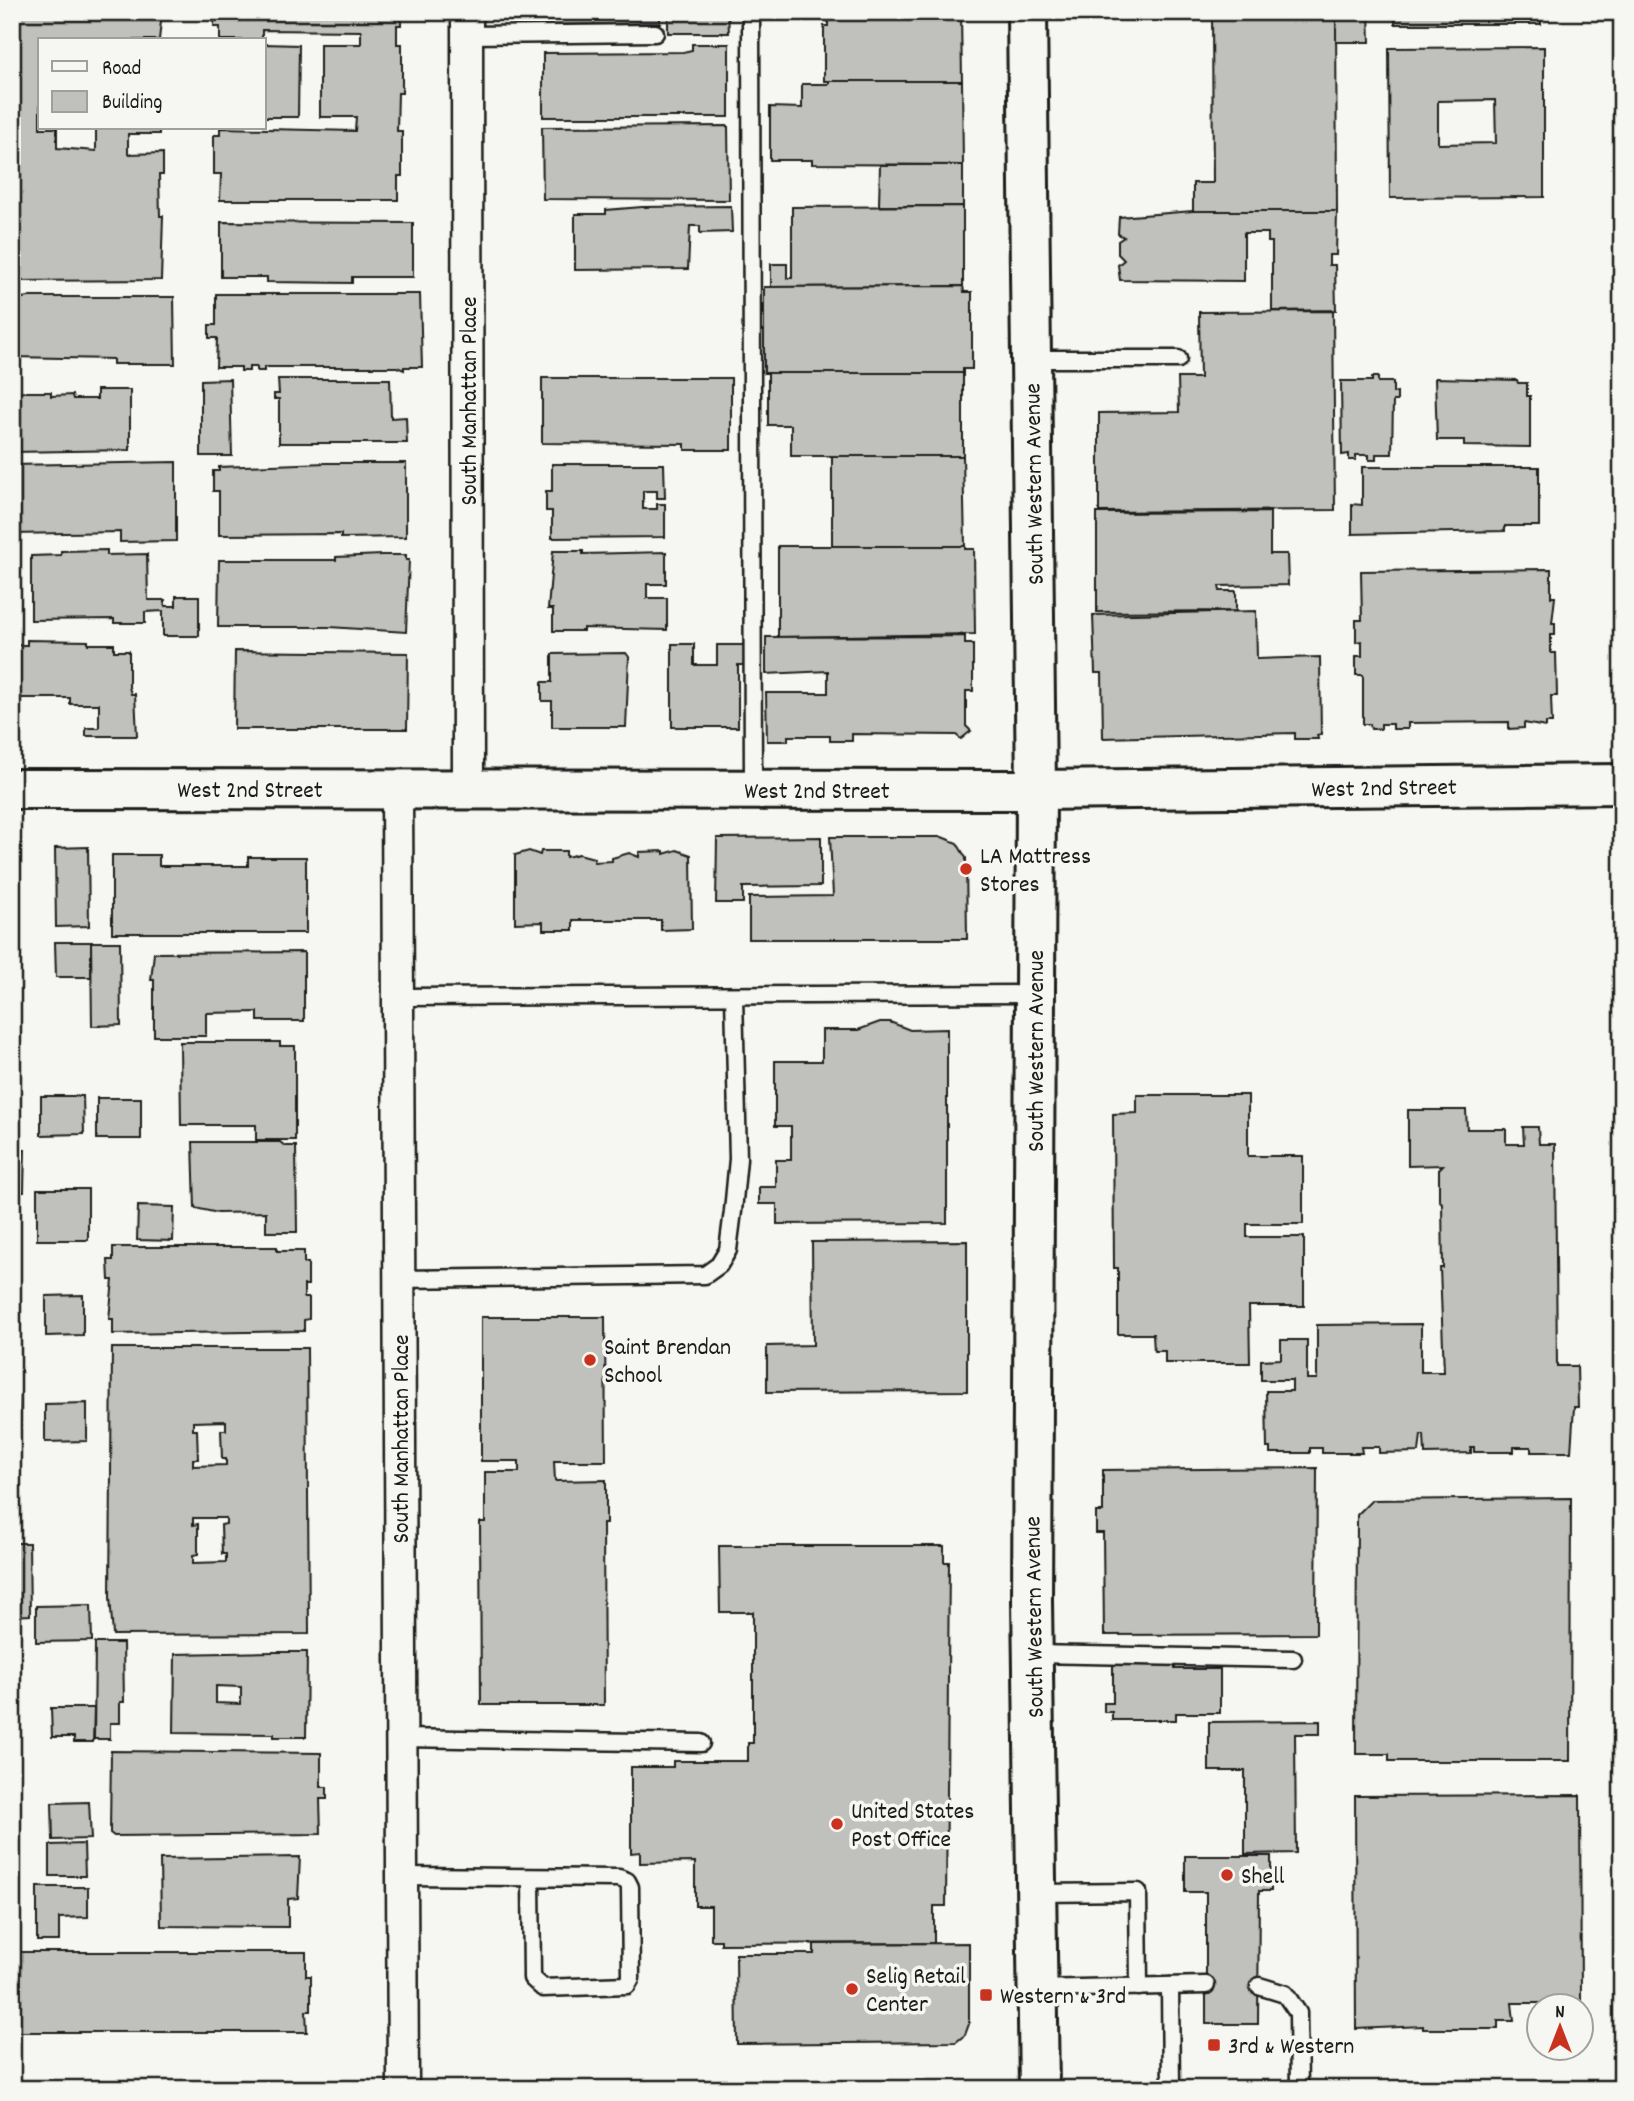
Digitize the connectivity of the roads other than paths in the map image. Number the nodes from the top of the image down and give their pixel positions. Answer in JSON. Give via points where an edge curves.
{"nodes":[{"id":1,"x":751,"y":12,"type":"edge"},
{"id":2,"x":1027,"y":12,"type":"edge"},
{"id":3,"x":467,"y":23,"type":"edge"},
{"id":4,"x":655,"y":33,"type":"dead end"},
{"id":5,"x":1031,"y":359,"type":"junction"},
{"id":6,"x":1178,"y":359,"type":"dead end"},
{"id":7,"x":1622,"y":784,"type":"edge"},
{"id":8,"x":12,"y":789,"type":"edge"},
{"id":9,"x":397,"y":789,"type":"junction"},
{"id":10,"x":468,"y":789,"type":"junction"},
{"id":11,"x":753,"y":790,"type":"junction"},
{"id":12,"x":1036,"y":790,"type":"junction"},
{"id":13,"x":1035,"y":994,"type":"junction"},
{"id":14,"x":734,"y":996,"type":"junction"},
{"id":15,"x":398,"y":997,"type":"junction"},
{"id":16,"x":399,"y":1279,"type":"junction"},
{"id":17,"x":1033,"y":1654,"type":"junction"},
{"id":18,"x":1293,"y":1658,"type":"dead end"},
{"id":19,"x":402,"y":1738,"type":"junction"},
{"id":20,"x":701,"y":1743,"type":"dead end"},
{"id":21,"x":402,"y":1877,"type":"junction"},
{"id":22,"x":531,"y":1878,"type":"junction"},
{"id":23,"x":1037,"y":1894,"type":"junction"},
{"id":24,"x":1206,"y":1985,"type":"dead end"},
{"id":25,"x":1170,"y":1986,"type":"junction"},
{"id":26,"x":1259,"y":1986,"type":"dead end"},
{"id":27,"x":1139,"y":1987,"type":"junction"},
{"id":28,"x":1038,"y":1989,"type":"junction"},
{"id":29,"x":403,"y":2089,"type":"edge"},
{"id":30,"x":1039,"y":2089,"type":"edge"},
{"id":31,"x":1171,"y":2089,"type":"edge"},
{"id":32,"x":1299,"y":2089,"type":"edge"}],
"edges":[{"from":1,"to":11,"type":"lane"},
{"from":2,"to":5,"type":"main road","name":"South Western Avenue"},
{"from":3,"to":4,"type":"lane"},
{"from":3,"to":10,"type":"street","name":"South Manhattan Place"},
{"from":5,"to":6,"type":"lane"},
{"from":5,"to":12,"type":"main road","name":"South Western Avenue"},
{"from":7,"to":12,"type":"main road","name":"West 2nd Street"},
{"from":8,"to":9,"type":"main road","name":"West 2nd Street"},
{"from":9,"to":10,"type":"main road","name":"West 2nd Street"},
{"from":9,"to":15,"type":"street","name":"South Manhattan Place"},
{"from":10,"to":11,"type":"main road","name":"West 2nd Street"},
{"from":11,"to":12,"type":"main road","name":"West 2nd Street"},
{"from":12,"to":13,"type":"main road","name":"South Western Avenue"},
{"from":13,"to":14,"type":"lane"},
{"from":13,"to":17,"type":"main road","name":"South Western Avenue"},
{"from":14,"to":15,"type":"lane"},
{"from":14,"to":16,"type":"lane","via":[[738,1159],[728,1250],[719,1265],[705,1275]]},
{"from":15,"to":16,"type":"street","name":"South Manhattan Place"},
{"from":16,"to":19,"type":"street","name":"South Manhattan Place"},
{"from":17,"to":18,"type":"lane"},
{"from":17,"to":23,"type":"main road","name":"South Western Avenue"},
{"from":19,"to":20,"type":"lane"},
{"from":19,"to":21,"type":"street","name":"South Manhattan Place"},
{"from":21,"to":22,"type":"lane"},
{"from":21,"to":29,"type":"street","name":"South Manhattan Place"},
{"from":22,"to":22,"type":"lane","via":[[532,1978],[536,1983],[543,1987],[627,1985],[631,1978],[627,1881]]},
{"from":23,"to":27,"type":"lane","via":[[1138,1892]]},
{"from":23,"to":28,"type":"main road","name":"South Western Avenue"},
{"from":24,"to":25,"type":"lane"},
{"from":25,"to":27,"type":"lane"},
{"from":25,"to":31,"type":"lane"},
{"from":26,"to":32,"type":"lane","via":[[1285,1994],[1298,2013]]},
{"from":27,"to":28,"type":"lane"},
{"from":28,"to":30,"type":"main road","name":"South Western Avenue"}]}
